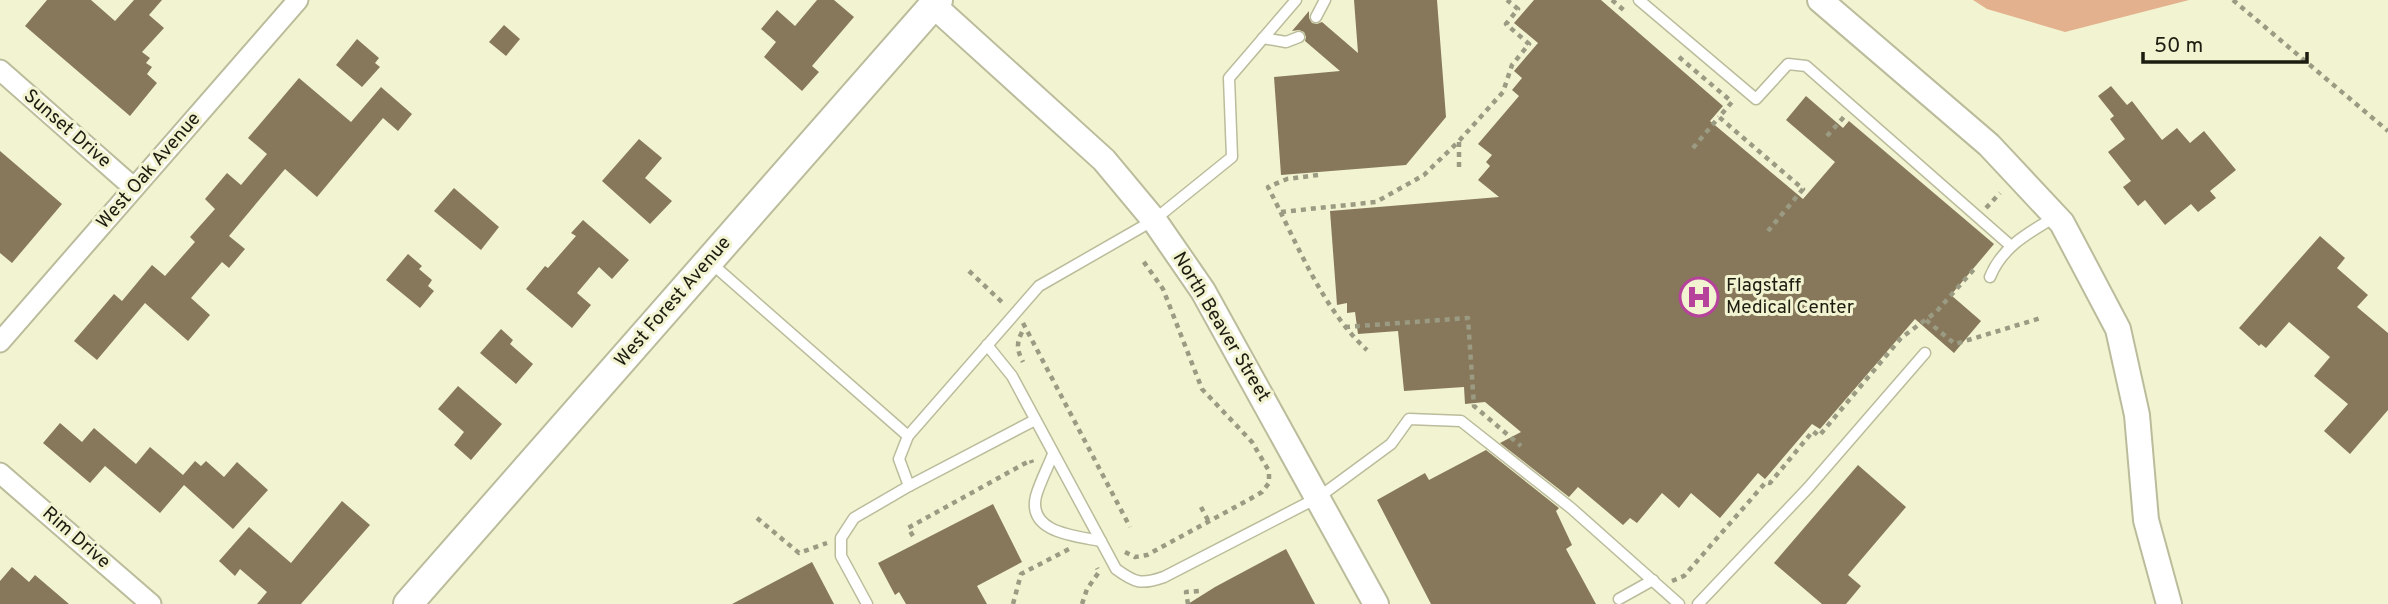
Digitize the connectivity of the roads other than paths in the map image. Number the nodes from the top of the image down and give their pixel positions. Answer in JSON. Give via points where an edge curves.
{"nodes":[{"id":1,"x":299,"y":0,"type":"edge"},
{"id":2,"x":1296,"y":0,"type":"edge"},
{"id":3,"x":1325,"y":0,"type":"edge"},
{"id":4,"x":1639,"y":0,"type":"edge"},
{"id":5,"x":1820,"y":0,"type":"edge"},
{"id":6,"x":933,"y":2,"type":"edge"},
{"id":7,"x":1316,"y":17,"type":"dead end"},
{"id":8,"x":1299,"y":37,"type":"dead end"},
{"id":9,"x":1263,"y":38,"type":"junction"},
{"id":10,"x":0,"y":71,"type":"edge"},
{"id":11,"x":134,"y":188,"type":"junction"},
{"id":12,"x":2056,"y":216,"type":"junction"},
{"id":13,"x":1154,"y":220,"type":"junction"},
{"id":14,"x":2011,"y":246,"type":"junction"},
{"id":15,"x":708,"y":261,"type":"junction"},
{"id":16,"x":1990,"y":277,"type":"dead end"},
{"id":17,"x":0,"y":342,"type":"edge"},
{"id":18,"x":987,"y":345,"type":"junction"},
{"id":19,"x":1925,"y":352,"type":"dead end"},
{"id":20,"x":1035,"y":420,"type":"junction"},
{"id":21,"x":908,"y":436,"type":"junction"},
{"id":22,"x":1054,"y":454,"type":"junction"},
{"id":23,"x":0,"y":473,"type":"edge"},
{"id":24,"x":909,"y":486,"type":"junction"},
{"id":25,"x":1319,"y":497,"type":"junction"},
{"id":26,"x":1101,"y":541,"type":"junction"},
{"id":27,"x":1656,"y":583,"type":"junction"},
{"id":28,"x":1619,"y":599,"type":"dead end"},
{"id":29,"x":151,"y":604,"type":"edge"},
{"id":30,"x":408,"y":604,"type":"edge"},
{"id":31,"x":867,"y":604,"type":"edge"},
{"id":32,"x":1376,"y":604,"type":"edge"},
{"id":33,"x":1679,"y":604,"type":"edge"},
{"id":34,"x":1698,"y":604,"type":"edge"},
{"id":35,"x":2169,"y":604,"type":"edge"}],
"edges":[{"from":1,"to":11,"type":"street","name":"West Oak Avenue"},
{"from":2,"to":9,"type":"lane"},
{"from":3,"to":7,"type":"lane"},
{"from":4,"to":14,"type":"lane","via":[[1756,99],[1788,64],[1806,66]]},
{"from":5,"to":12,"type":"street","via":[[1989,145]]},
{"from":6,"to":13,"type":"street","name":"North Beaver Street","via":[[1104,160]]},
{"from":6,"to":15,"type":"main road","name":"West Forest Avenue"},
{"from":8,"to":9,"type":"lane","via":[[1286,42]]},
{"from":9,"to":13,"type":"lane","via":[[1229,78],[1232,157]]},
{"from":10,"to":11,"type":"street","name":"Sunset Drive"},
{"from":11,"to":17,"type":"street","name":"West Oak Avenue"},
{"from":12,"to":14,"type":"lane"},
{"from":12,"to":35,"type":"street","via":[[2118,328],[2137,415],[2146,520]]},
{"from":13,"to":18,"type":"lane","via":[[1039,286]]},
{"from":13,"to":25,"type":"street","name":"North Beaver Street","via":[[1203,291]]},
{"from":14,"to":16,"type":"lane"},
{"from":15,"to":21,"type":"lane"},
{"from":15,"to":30,"type":"main road","name":"West Forest Avenue"},
{"from":18,"to":20,"type":"lane","via":[[1012,376]]},
{"from":18,"to":21,"type":"lane"},
{"from":19,"to":34,"type":"lane","via":[[1808,488]]},
{"from":20,"to":22,"type":"lane"},
{"from":20,"to":24,"type":"lane"},
{"from":21,"to":24,"type":"lane","via":[[898,460]]},
{"from":22,"to":26,"type":"lane"},
{"from":22,"to":26,"type":"lane","via":[[1036,496],[1035,508],[1042,523],[1056,532]]},
{"from":23,"to":29,"type":"street","name":"Rim Drive"},
{"from":24,"to":31,"type":"lane","via":[[854,518],[841,538],[841,556]]},
{"from":25,"to":26,"type":"lane","via":[[1148,582],[1131,580],[1116,569]]},
{"from":25,"to":27,"type":"lane","via":[[1391,443],[1409,419],[1461,421]]},
{"from":25,"to":32,"type":"street","name":"North Beaver Street"},
{"from":27,"to":28,"type":"lane"},
{"from":27,"to":33,"type":"lane"}]}
